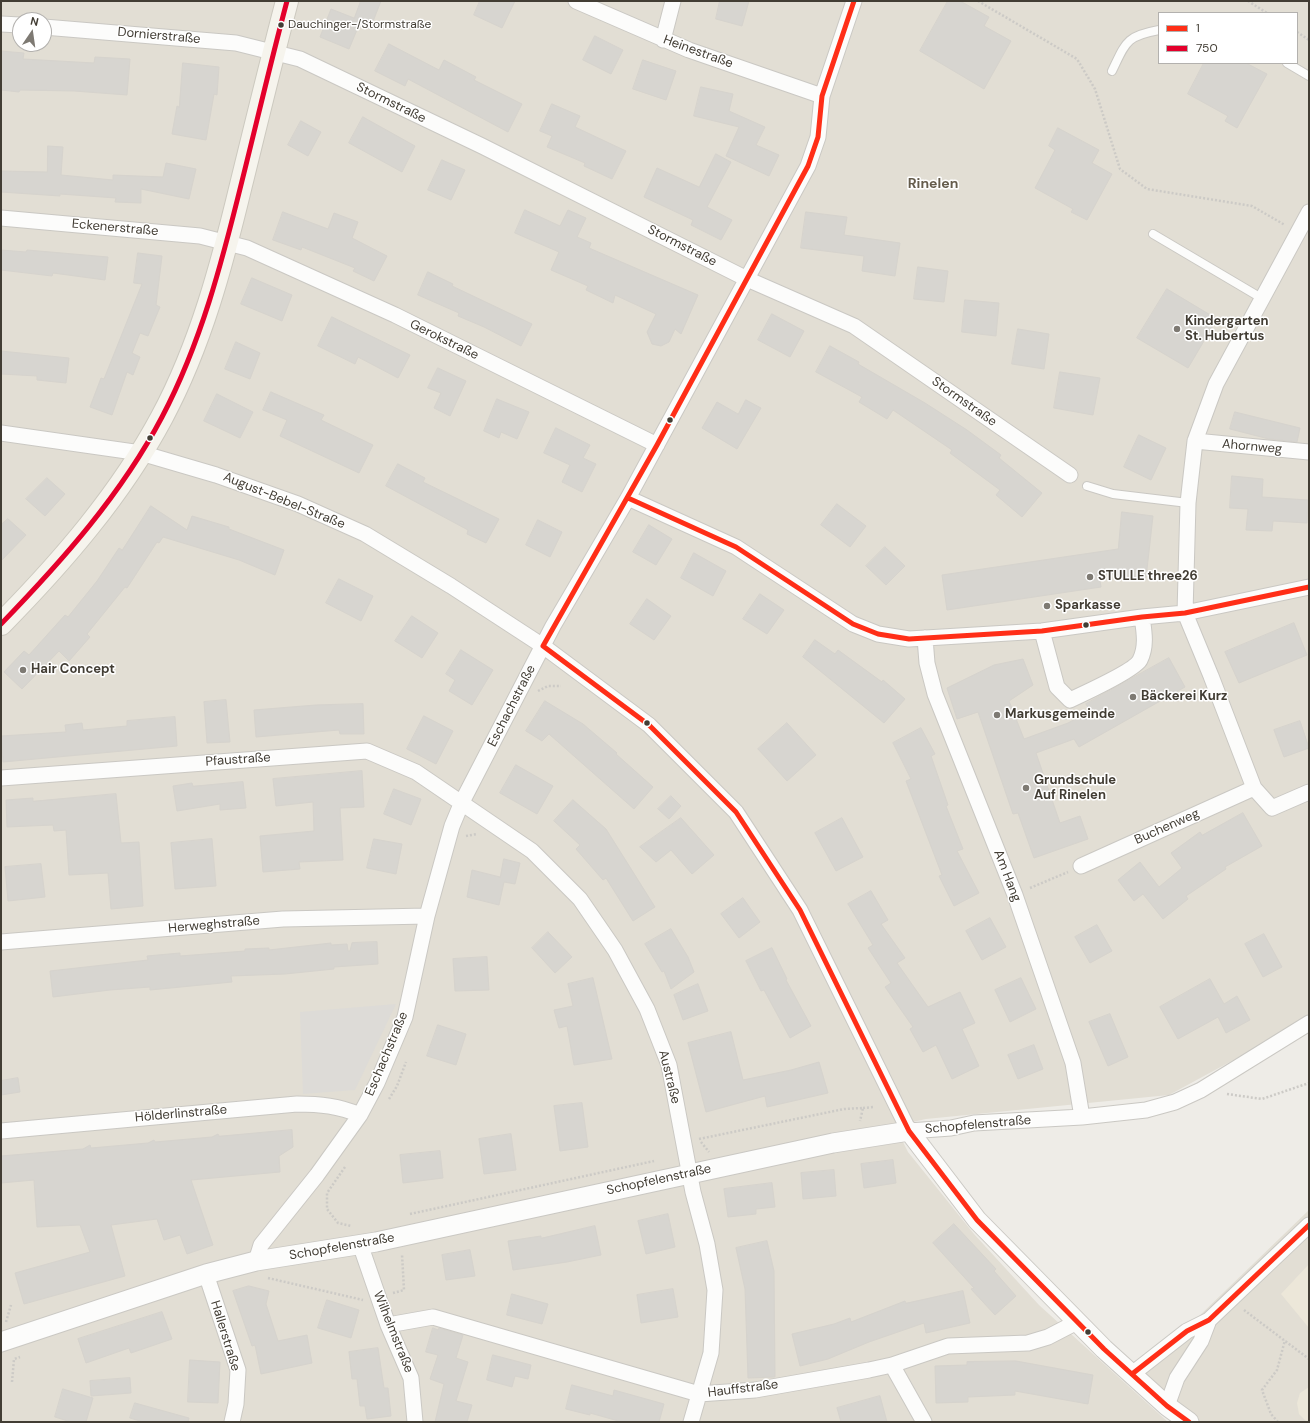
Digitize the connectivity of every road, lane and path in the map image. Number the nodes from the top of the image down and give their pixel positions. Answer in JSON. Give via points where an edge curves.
{"nodes":[{"id":1,"x":287,"y":1,"type":"edge"},
{"id":2,"x":576,"y":1,"type":"edge"},
{"id":3,"x":673,"y":1,"type":"edge"},
{"id":4,"x":854,"y":1,"type":"edge"},
{"id":5,"x":978,"y":1,"type":"edge"},
{"id":6,"x":1248,"y":1,"type":"edge"},
{"id":7,"x":1265,"y":12,"type":"edge"},
{"id":8,"x":1,"y":24,"type":"edge"},
{"id":9,"x":12,"y":25,"type":"edge"},
{"id":10,"x":52,"y":28,"type":"edge"},
{"id":11,"x":1158,"y":30,"type":"edge"},
{"id":12,"x":1298,"y":33,"type":"edge"},
{"id":13,"x":663,"y":40,"type":"junction"},
{"id":14,"x":1309,"y":40,"type":"edge"},
{"id":15,"x":274,"y":51,"type":"junction"},
{"id":16,"x":1289,"y":64,"type":"edge"},
{"id":17,"x":1112,"y":71,"type":"dead end"},
{"id":18,"x":1309,"y":76,"type":"edge"},
{"id":19,"x":822,"y":96,"type":"junction"},
{"id":20,"x":1309,"y":212,"type":"edge"},
{"id":21,"x":1,"y":218,"type":"edge"},
{"id":22,"x":1298,"y":233,"type":"junction"},
{"id":23,"x":1153,"y":234,"type":"dead end"},
{"id":24,"x":228,"y":242,"type":"junction"},
{"id":25,"x":747,"y":279,"type":"junction"},
{"id":26,"x":1263,"y":299,"type":"junction"},
{"id":27,"x":1,"y":433,"type":"edge"},
{"id":28,"x":1195,"y":441,"type":"junction"},
{"id":29,"x":657,"y":445,"type":"junction"},
{"id":30,"x":1309,"y":452,"type":"edge"},
{"id":31,"x":141,"y":453,"type":"junction"},
{"id":32,"x":1070,"y":475,"type":"dead end"},
{"id":33,"x":1087,"y":486,"type":"dead end"},
{"id":34,"x":628,"y":498,"type":"junction"},
{"id":35,"x":1188,"y":503,"type":"junction"},
{"id":36,"x":1309,"y":587,"type":"edge"},
{"id":37,"x":1185,"y":613,"type":"junction"},
{"id":38,"x":1142,"y":616,"type":"junction"},
{"id":39,"x":1,"y":624,"type":"edge"},
{"id":40,"x":1042,"y":631,"type":"junction"},
{"id":41,"x":926,"y":638,"type":"junction"},
{"id":42,"x":543,"y":646,"type":"junction"},
{"id":43,"x":1,"y":778,"type":"edge"},
{"id":44,"x":1254,"y":788,"type":"junction"},
{"id":45,"x":1309,"y":792,"type":"edge"},
{"id":46,"x":462,"y":802,"type":"junction"},
{"id":47,"x":479,"y":834,"type":"dead end"},
{"id":48,"x":461,"y":837,"type":"dead end"},
{"id":49,"x":1081,"y":866,"type":"joint"},
{"id":50,"x":1015,"y":895,"type":"junction"},
{"id":51,"x":426,"y":916,"type":"junction"},
{"id":52,"x":1,"y":942,"type":"edge"},
{"id":53,"x":1309,"y":1023,"type":"edge"},
{"id":54,"x":407,"y":1059,"type":"dead end"},
{"id":55,"x":1309,"y":1083,"type":"edge"},
{"id":56,"x":1201,"y":1090,"type":"junction"},
{"id":57,"x":389,"y":1100,"type":"dead end"},
{"id":58,"x":874,"y":1107,"type":"dead end"},
{"id":59,"x":863,"y":1108,"type":"dead end"},
{"id":60,"x":360,"y":1115,"type":"junction"},
{"id":61,"x":1082,"y":1117,"type":"junction"},
{"id":62,"x":1,"y":1131,"type":"edge"},
{"id":63,"x":909,"y":1131,"type":"junction"},
{"id":64,"x":699,"y":1139,"type":"dead end"},
{"id":65,"x":711,"y":1156,"type":"dead end"},
{"id":66,"x":660,"y":1160,"type":"dead end"},
{"id":67,"x":347,"y":1164,"type":"dead end"},
{"id":68,"x":690,"y":1174,"type":"junction"},
{"id":69,"x":404,"y":1216,"type":"dead end"},
{"id":70,"x":1309,"y":1225,"type":"edge"},
{"id":71,"x":352,"y":1226,"type":"dead end"},
{"id":72,"x":360,"y":1244,"type":"junction"},
{"id":73,"x":402,"y":1253,"type":"dead end"},
{"id":74,"x":258,"y":1269,"type":"junction"},
{"id":75,"x":206,"y":1274,"type":"junction"},
{"id":76,"x":388,"y":1294,"type":"dead end"},
{"id":77,"x":364,"y":1300,"type":"dead end"},
{"id":78,"x":1230,"y":1300,"type":"junction"},
{"id":79,"x":1209,"y":1320,"type":"junction"},
{"id":80,"x":1077,"y":1322,"type":"junction"},
{"id":81,"x":388,"y":1325,"type":"junction"},
{"id":82,"x":1285,"y":1340,"type":"junction"},
{"id":83,"x":1,"y":1342,"type":"edge"},
{"id":84,"x":26,"y":1354,"type":"dead end"},
{"id":85,"x":1309,"y":1359,"type":"edge"},
{"id":86,"x":892,"y":1365,"type":"junction"},
{"id":87,"x":1132,"y":1374,"type":"junction"},
{"id":88,"x":12,"y":1382,"type":"dead end"},
{"id":89,"x":699,"y":1394,"type":"junction"},
{"id":90,"x":1167,"y":1406,"type":"junction"},
{"id":91,"x":232,"y":1422,"type":"edge"},
{"id":92,"x":415,"y":1422,"type":"edge"},
{"id":93,"x":691,"y":1422,"type":"edge"},
{"id":94,"x":924,"y":1422,"type":"edge"},
{"id":95,"x":1188,"y":1422,"type":"edge"},
{"id":96,"x":1278,"y":1422,"type":"edge"}],
"edges":[{"from":1,"to":15,"type":"main road"},
{"from":2,"to":13,"type":"street","name":"Heinestraße"},
{"from":3,"to":13,"type":"street"},
{"from":4,"to":19,"type":"street","name":"Eschachstraße"},
{"from":5,"to":22,"type":"path","via":[[1077,59],[1095,89],[1120,169],[1148,188],[1252,206]]},
{"from":6,"to":7,"type":"path"},
{"from":8,"to":9,"type":"street"},
{"from":10,"to":15,"type":"street","name":"Dornierstraße","via":[[236,43]]},
{"from":11,"to":17,"type":"lane","via":[[1138,34],[1125,44]]},
{"from":12,"to":14,"type":"path"},
{"from":13,"to":19,"type":"street","name":"Heinestraße"},
{"from":15,"to":24,"type":"main road"},
{"from":15,"to":25,"type":"street","name":"Stormstraße","via":[[300,59],[454,133]]},
{"from":16,"to":18,"type":"lane"},
{"from":19,"to":25,"type":"street","name":"Eschachstraße","via":[[818,136],[808,166]]},
{"from":20,"to":22,"type":"street"},
{"from":21,"to":24,"type":"street","name":"Eckenerstraße","via":[[200,236]]},
{"from":22,"to":26,"type":"street"},
{"from":23,"to":26,"type":"lane"},
{"from":24,"to":29,"type":"street","name":"Gerokstraße","via":[[247,248],[395,315]]},
{"from":24,"to":31,"type":"main road","via":[[196,342],[163,416]]},
{"from":25,"to":29,"type":"street","name":"Eschachstraße"},
{"from":25,"to":32,"type":"street","name":"Stormstraße","via":[[854,326]]},
{"from":26,"to":28,"type":"street","via":[[1216,384]]},
{"from":27,"to":31,"type":"street","name":"August-Bebel-Straße"},
{"from":28,"to":30,"type":"street","name":"Ahornweg"},
{"from":28,"to":35,"type":"street"},
{"from":29,"to":34,"type":"street","name":"Eschachstraße"},
{"from":31,"to":39,"type":"main road","via":[[106,505],[34,591]]},
{"from":31,"to":42,"type":"street","name":"August-Bebel-Straße","via":[[283,498],[365,534]]},
{"from":33,"to":35,"type":"lane","via":[[1113,494]]},
{"from":34,"to":41,"type":"street","via":[[736,547],[853,624],[878,634]]},
{"from":34,"to":42,"type":"street","name":"Eschachstraße"},
{"from":35,"to":37,"type":"street"},
{"from":36,"to":37,"type":"street"},
{"from":37,"to":38,"type":"street"},
{"from":37,"to":44,"type":"street","via":[[1212,676]]},
{"from":38,"to":40,"type":"street"},
{"from":38,"to":40,"type":"street","via":[[1145,645],[1140,661],[1096,689],[1070,700],[1057,687]]},
{"from":40,"to":41,"type":"street"},
{"from":41,"to":50,"type":"street","name":"Am Hang","via":[[927,663],[935,694]]},
{"from":42,"to":46,"type":"street","name":"Eschachstraße"},
{"from":42,"to":63,"type":"street","name":"August-Bebel-Straße","via":[[650,725],[736,812],[800,910]]},
{"from":43,"to":46,"type":"street","name":"Pfaustraße","via":[[367,751],[416,772]]},
{"from":44,"to":45,"type":"street","via":[[1272,808]]},
{"from":44,"to":49,"type":"street","name":"Buchenweg"},
{"from":46,"to":51,"type":"street","name":"Eschachstraße","via":[[452,826]]},
{"from":46,"to":68,"type":"street","name":"Austraße","via":[[532,851],[580,899],[615,950],[647,1009],[669,1065]]},
{"from":47,"to":48,"type":"path"},
{"from":49,"to":50,"type":"path"},
{"from":50,"to":61,"type":"street","name":"Am Hang","via":[[1073,1063]]},
{"from":51,"to":52,"type":"street","name":"Herweghstraße","via":[[283,919]]},
{"from":51,"to":60,"type":"street","name":"Eschachstraße","via":[[405,1017],[377,1083]]},
{"from":53,"to":56,"type":"street","name":"Schopfelenstraße"},
{"from":54,"to":57,"type":"path"},
{"from":55,"to":56,"type":"path","via":[[1262,1099]]},
{"from":56,"to":61,"type":"street","name":"Schopfelenstraße","via":[[1175,1102],[1146,1110]]},
{"from":58,"to":59,"type":"path"},
{"from":60,"to":62,"type":"street","name":"Hölderlinstraße","via":[[346,1108],[297,1104]]},
{"from":60,"to":74,"type":"street","name":"Eschachstraße","via":[[317,1175],[261,1245]]},
{"from":61,"to":63,"type":"street","name":"Schopfelenstraße","via":[[974,1123],[951,1128]]},
{"from":63,"to":68,"type":"street","name":"Schopfelenstraße","via":[[833,1143]]},
{"from":63,"to":80,"type":"street","via":[[977,1220]]},
{"from":64,"to":65,"type":"path"},
{"from":66,"to":69,"type":"path"},
{"from":67,"to":71,"type":"path","via":[[327,1193],[327,1210],[338,1223]]},
{"from":68,"to":72,"type":"street","name":"Schopfelenstraße"},
{"from":68,"to":89,"type":"street","name":"Austraße","via":[[707,1244],[714,1290],[711,1353]]},
{"from":70,"to":78,"type":"street"},
{"from":72,"to":74,"type":"street","name":"Schopfelenstraße"},
{"from":72,"to":81,"type":"street","name":"Wilhelmstraße"},
{"from":73,"to":76,"type":"path","via":[[404,1290]]},
{"from":74,"to":75,"type":"street","name":"Schopfelenstraße"},
{"from":74,"to":77,"type":"path"},
{"from":75,"to":83,"type":"street","name":"Schopfelenstraße"},
{"from":75,"to":91,"type":"street","name":"Hallerstraße","via":[[238,1370]]},
{"from":78,"to":79,"type":"street"},
{"from":78,"to":82,"type":"path"},
{"from":79,"to":87,"type":"street","via":[[1187,1331]]},
{"from":79,"to":90,"type":"street","via":[[1201,1341],[1177,1378]]},
{"from":80,"to":86,"type":"street","name":"Hauffstraße","via":[[1048,1337],[1028,1343],[948,1346]]},
{"from":80,"to":87,"type":"street"},
{"from":81,"to":89,"type":"street","name":"Hauffstraße","via":[[433,1317]]},
{"from":81,"to":92,"type":"street","name":"Wilhelmstraße","via":[[411,1378]]},
{"from":82,"to":85,"type":"path"},
{"from":82,"to":96,"type":"path","via":[[1277,1370],[1262,1390],[1271,1414]]},
{"from":84,"to":88,"type":"path","via":[[14,1359]]},
{"from":86,"to":89,"type":"street","name":"Hauffstraße","via":[[755,1390]]},
{"from":86,"to":94,"type":"street"},
{"from":87,"to":90,"type":"street"},
{"from":89,"to":93,"type":"street","name":"Austraße"},
{"from":90,"to":95,"type":"street"}]}
